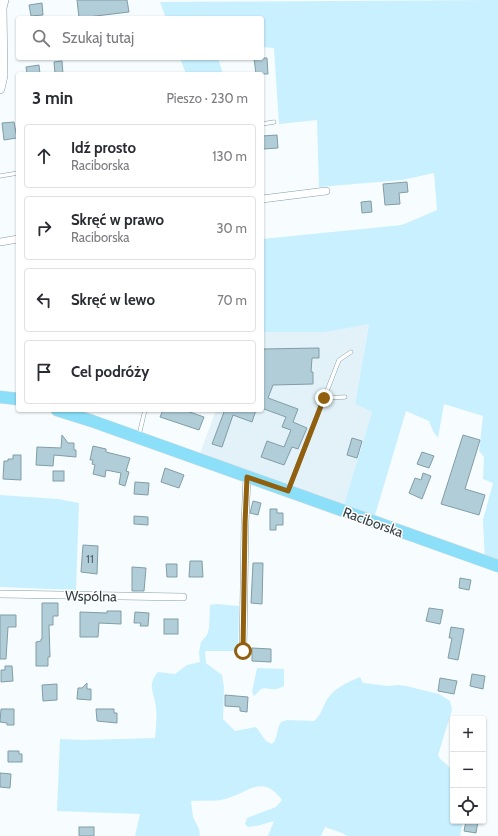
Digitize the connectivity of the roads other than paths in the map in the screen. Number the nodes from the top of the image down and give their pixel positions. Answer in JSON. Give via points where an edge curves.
{"nodes":[{"id":1,"x":4,"y":0,"type":"edge"},
{"id":2,"x":0,"y":89,"type":"edge"},
{"id":3,"x":274,"y":122,"type":"dead end"},
{"id":4,"x":264,"y":124,"type":"edge"},
{"id":5,"x":16,"y":173,"type":"edge"},
{"id":6,"x":0,"y":176,"type":"edge"},
{"id":7,"x":326,"y":191,"type":"dead end"},
{"id":8,"x":264,"y":199,"type":"edge"},
{"id":9,"x":16,"y":239,"type":"edge"},
{"id":10,"x":0,"y":242,"type":"edge"},
{"id":11,"x":352,"y":352,"type":"dead end"},
{"id":12,"x":0,"y":397,"type":"edge"},
{"id":13,"x":345,"y":397,"type":"dead end"},
{"id":14,"x":324,"y":398,"type":"junction"},
{"id":15,"x":16,"y":400,"type":"edge"},
{"id":16,"x":63,"y":412,"type":"edge"},
{"id":17,"x":144,"y":412,"type":"edge"},
{"id":18,"x":138,"y":438,"type":"junction"},
{"id":19,"x":247,"y":477,"type":"junction"},
{"id":20,"x":288,"y":491,"type":"junction"},
{"id":21,"x":498,"y":566,"type":"edge"},
{"id":22,"x":0,"y":594,"type":"edge"},
{"id":23,"x":183,"y":597,"type":"dead end"},
{"id":24,"x":243,"y":651,"type":"dead end"}],
"edges":[{"from":1,"to":2,"type":"street","via":[[3,76]]},
{"from":3,"to":4,"type":"lane"},
{"from":5,"to":6,"type":"lane"},
{"from":7,"to":8,"type":"street"},
{"from":9,"to":10,"type":"street"},
{"from":11,"to":14,"type":"lane","via":[[339,360]]},
{"from":12,"to":15,"type":"main road"},
{"from":13,"to":14,"type":"lane"},
{"from":14,"to":20,"type":"lane"},
{"from":16,"to":18,"type":"main road","name":"Raciborska"},
{"from":17,"to":18,"type":"lane"},
{"from":18,"to":19,"type":"main road","name":"Raciborska"},
{"from":19,"to":20,"type":"main road","name":"Raciborska"},
{"from":19,"to":24,"type":"street"},
{"from":20,"to":21,"type":"main road","name":"Raciborska"},
{"from":22,"to":23,"type":"street","name":"Wspólna"}]}
